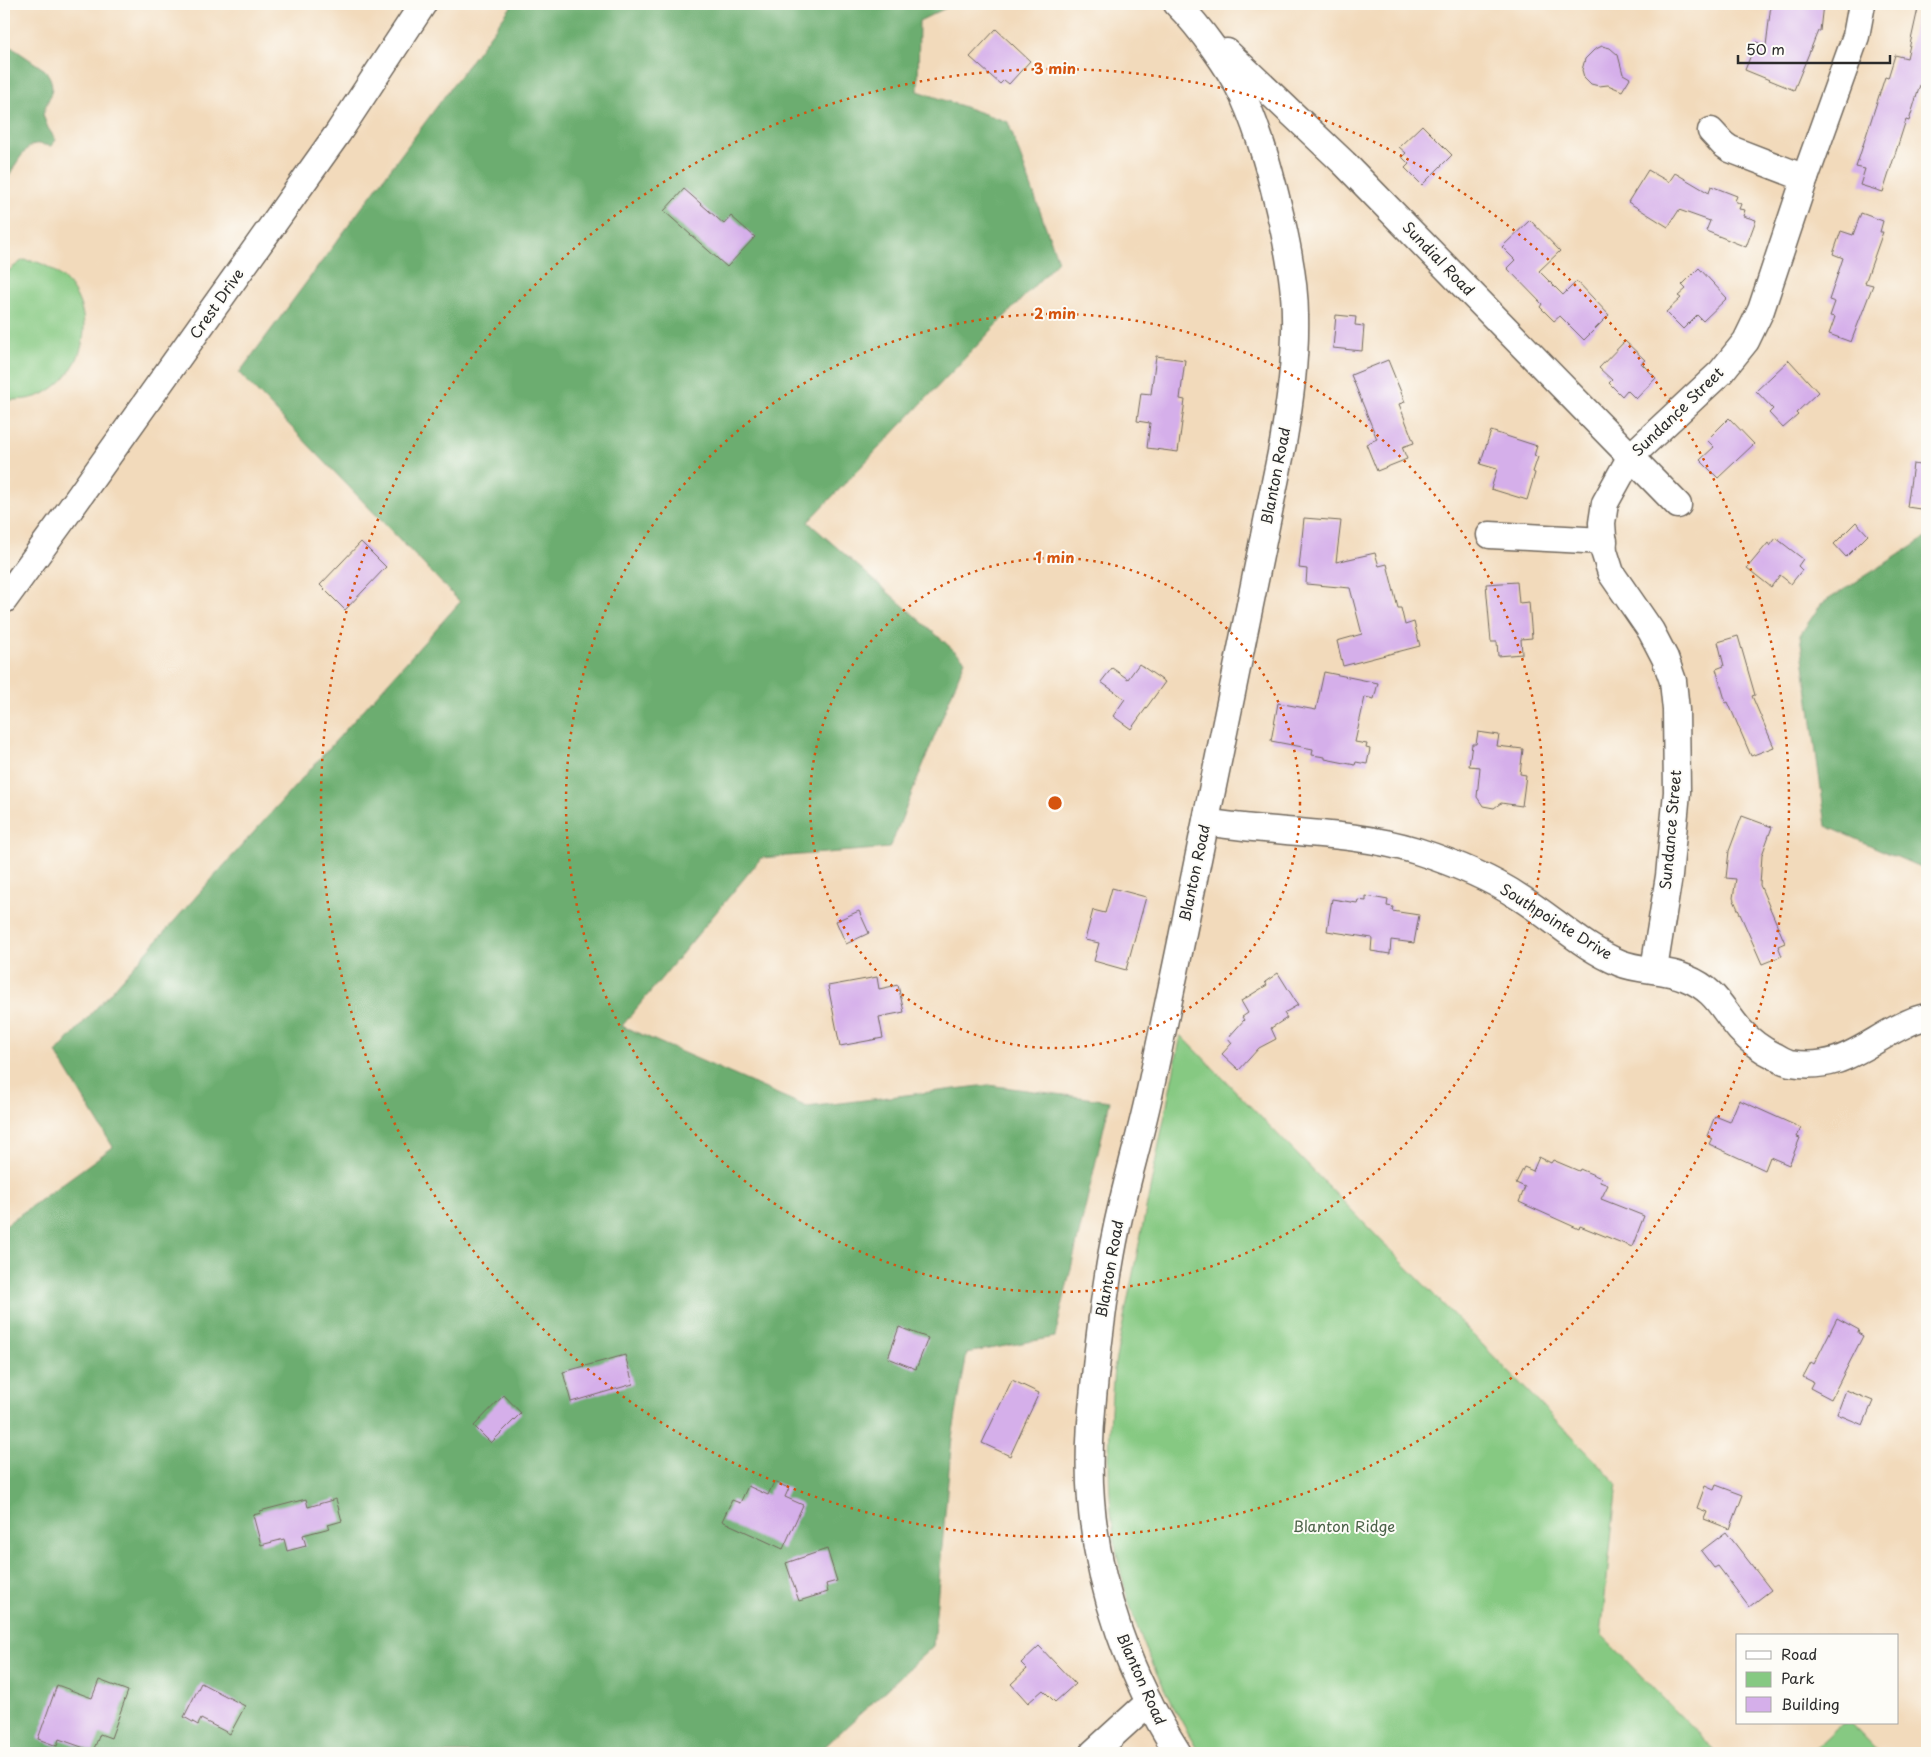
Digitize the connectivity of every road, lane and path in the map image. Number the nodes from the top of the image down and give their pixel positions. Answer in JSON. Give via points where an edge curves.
{"nodes":[{"id":1,"x":423,"y":4,"type":"edge"},
{"id":2,"x":1862,"y":4,"type":"edge"},
{"id":3,"x":1184,"y":11,"type":"edge"},
{"id":4,"x":1711,"y":131,"type":"dead end"},
{"id":5,"x":1805,"y":178,"type":"junction"},
{"id":6,"x":1630,"y":456,"type":"junction"},
{"id":7,"x":1678,"y":505,"type":"dead end"},
{"id":8,"x":1490,"y":535,"type":"dead end"},
{"id":9,"x":1604,"y":542,"type":"junction"},
{"id":10,"x":4,"y":600,"type":"edge"},
{"id":11,"x":1206,"y":822,"type":"junction"},
{"id":12,"x":1654,"y":969,"type":"junction"},
{"id":13,"x":1927,"y":1017,"type":"edge"},
{"id":14,"x":1149,"y":1702,"type":"junction"},
{"id":15,"x":1093,"y":1753,"type":"edge"},
{"id":16,"x":1178,"y":1753,"type":"edge"}],
"edges":[{"from":1,"to":10,"type":"street","name":"Crest Drive","via":[[338,133]]},
{"from":2,"to":5,"type":"street","name":"Sundance Street","via":[[1856,36]]},
{"from":3,"to":6,"type":"street","name":"Sundial Road","via":[[1344,162]]},
{"from":3,"to":11,"type":"street","name":"Blanton Road","via":[[1242,95],[1256,130],[1284,229],[1296,314],[1294,373],[1284,443]]},
{"from":4,"to":5,"type":"street","via":[[1730,149]]},
{"from":5,"to":6,"type":"street","name":"Sundance Street","via":[[1761,310],[1746,341],[1721,372]]},
{"from":6,"to":7,"type":"street","name":"Sundial Road"},
{"from":6,"to":9,"type":"street","name":"Sundance Street","via":[[1604,503]]},
{"from":8,"to":9,"type":"street"},
{"from":9,"to":12,"type":"street","name":"Sundance Street","via":[[1611,573],[1651,631],[1673,681],[1677,792],[1669,876]]},
{"from":11,"to":12,"type":"street","name":"Southpointe Drive","via":[[1359,839],[1416,851],[1470,871],[1518,896],[1621,963]]},
{"from":11,"to":14,"type":"street","name":"Blanton Road","via":[[1148,1103],[1116,1228],[1104,1291],[1091,1406],[1091,1492],[1096,1544],[1117,1626]]},
{"from":12,"to":13,"type":"street","name":"Southpointe Drive","via":[[1686,977],[1708,990],[1740,1030],[1762,1049],[1788,1062],[1818,1065],[1851,1056],[1902,1026]]},
{"from":14,"to":15,"type":"street"},
{"from":14,"to":16,"type":"street","name":"Blanton Road"}]}
